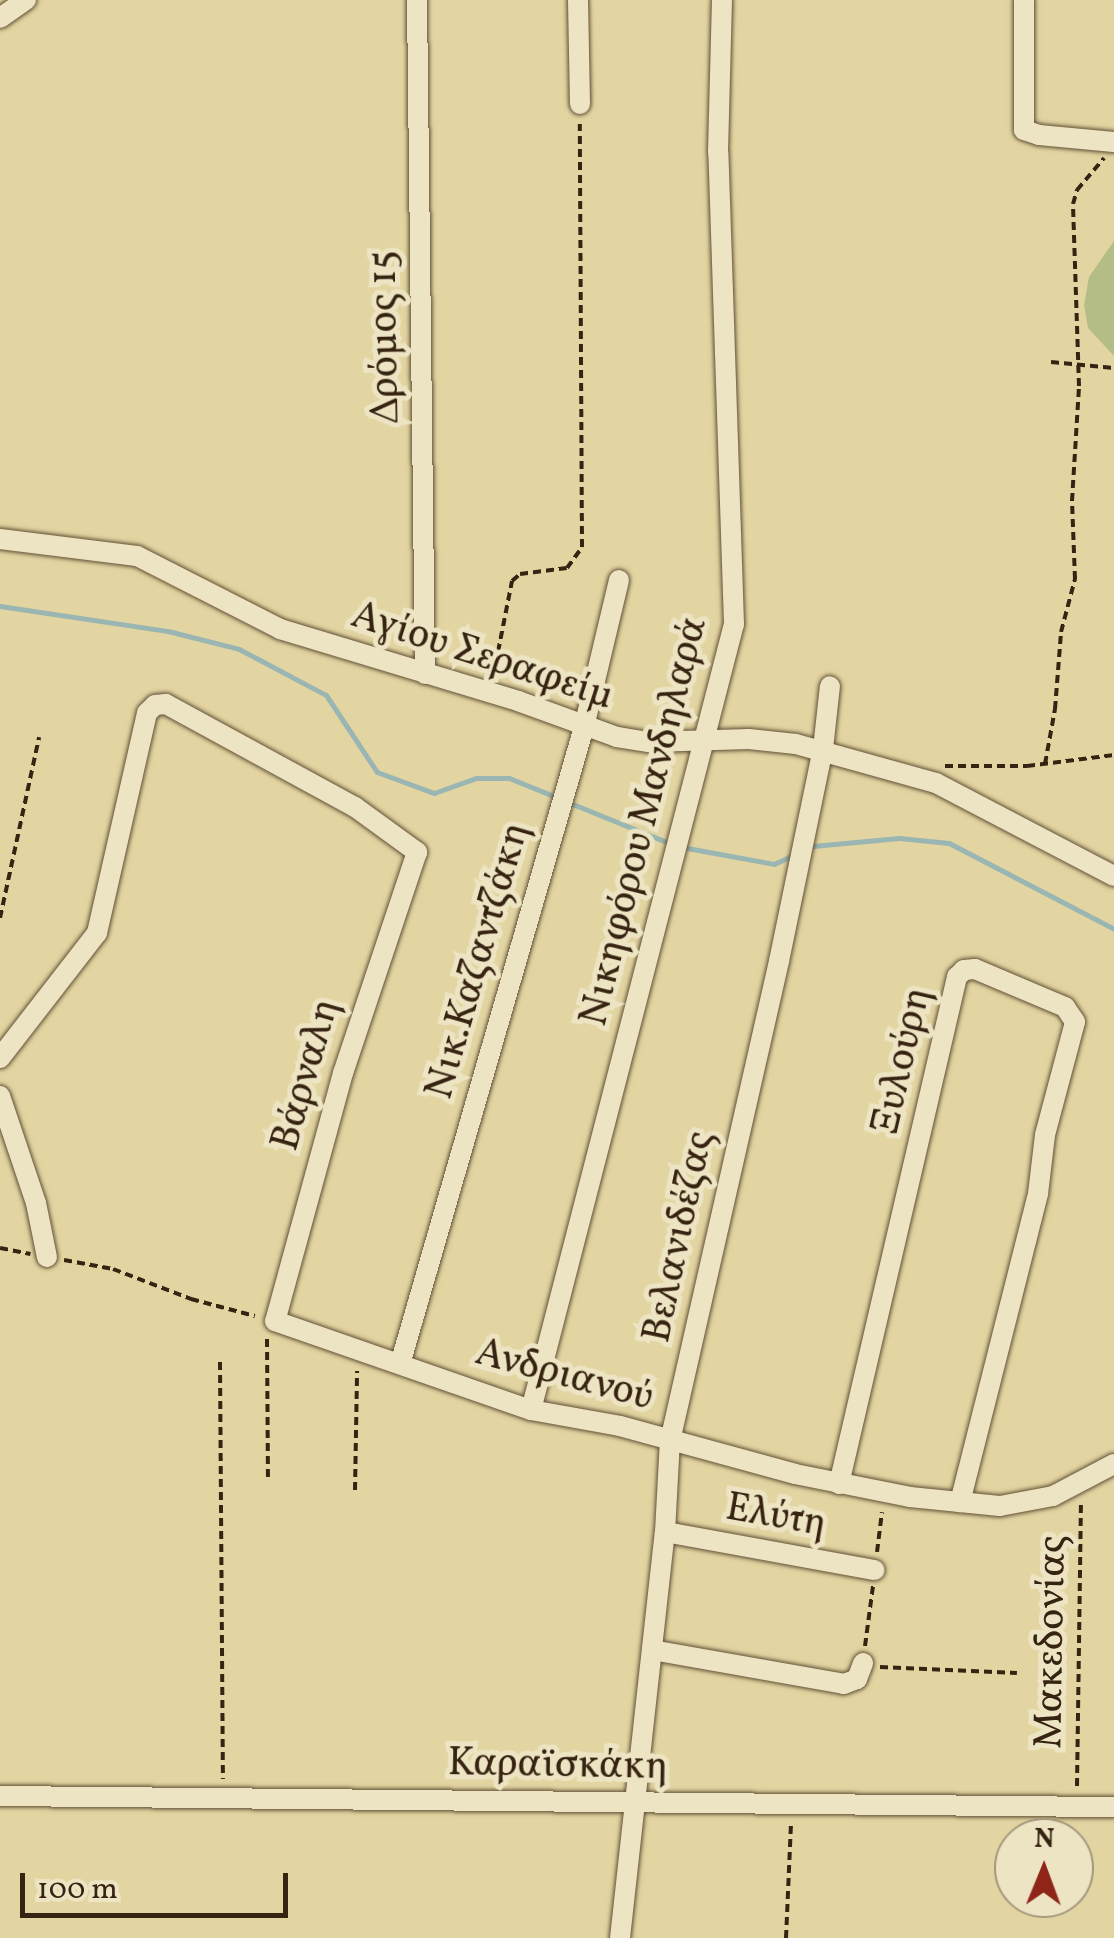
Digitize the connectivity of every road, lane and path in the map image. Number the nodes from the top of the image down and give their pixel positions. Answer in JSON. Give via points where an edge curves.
{"nodes":[{"id":1,"x":26,"y":0,"type":"edge"},
{"id":2,"x":416,"y":0,"type":"edge"},
{"id":3,"x":578,"y":0,"type":"edge"},
{"id":4,"x":722,"y":0,"type":"edge"},
{"id":5,"x":1024,"y":0,"type":"edge"},
{"id":6,"x":0,"y":18,"type":"edge"},
{"id":7,"x":580,"y":104,"type":"joint"},
{"id":8,"x":1112,"y":142,"type":"edge"},
{"id":9,"x":1051,"y":362,"type":"dead end"},
{"id":10,"x":1078,"y":364,"type":"junction"},
{"id":11,"x":1114,"y":368,"type":"edge"},
{"id":12,"x":0,"y":539,"type":"edge"},
{"id":13,"x":620,"y":580,"type":"dead end"},
{"id":14,"x":425,"y":674,"type":"junction"},
{"id":15,"x":830,"y":686,"type":"dead end"},
{"id":16,"x":490,"y":692,"type":"junction"},
{"id":17,"x":584,"y":728,"type":"junction"},
{"id":18,"x":38,"y":737,"type":"dead end"},
{"id":19,"x":703,"y":744,"type":"junction"},
{"id":20,"x":824,"y":749,"type":"junction"},
{"id":21,"x":1114,"y":754,"type":"edge"},
{"id":22,"x":1045,"y":764,"type":"junction"},
{"id":23,"x":939,"y":766,"type":"dead end"},
{"id":24,"x":1114,"y":876,"type":"edge"},
{"id":25,"x":0,"y":918,"type":"edge"},
{"id":26,"x":0,"y":1058,"type":"edge"},
{"id":27,"x":0,"y":1096,"type":"edge"},
{"id":28,"x":0,"y":1248,"type":"edge"},
{"id":29,"x":47,"y":1258,"type":"junction"},
{"id":30,"x":275,"y":1321,"type":"junction"},
{"id":31,"x":357,"y":1346,"type":"junction"},
{"id":32,"x":401,"y":1361,"type":"junction"},
{"id":33,"x":220,"y":1362,"type":"dead end"},
{"id":34,"x":531,"y":1410,"type":"junction"},
{"id":35,"x":670,"y":1440,"type":"junction"},
{"id":36,"x":1114,"y":1464,"type":"edge"},
{"id":37,"x":268,"y":1477,"type":"dead end"},
{"id":38,"x":1082,"y":1479,"type":"junction"},
{"id":39,"x":839,"y":1484,"type":"junction"},
{"id":40,"x":355,"y":1490,"type":"dead end"},
{"id":41,"x":885,"y":1492,"type":"junction"},
{"id":42,"x":960,"y":1502,"type":"junction"},
{"id":43,"x":665,"y":1532,"type":"junction"},
{"id":44,"x":875,"y":1570,"type":"junction"},
{"id":45,"x":652,"y":1650,"type":"junction"},
{"id":46,"x":862,"y":1663,"type":"junction"},
{"id":47,"x":1017,"y":1673,"type":"dead end"},
{"id":48,"x":0,"y":1796,"type":"edge"},
{"id":49,"x":223,"y":1799,"type":"junction"},
{"id":50,"x":792,"y":1801,"type":"junction"},
{"id":51,"x":636,"y":1804,"type":"junction"},
{"id":52,"x":1077,"y":1806,"type":"junction"},
{"id":53,"x":1114,"y":1807,"type":"edge"},
{"id":54,"x":620,"y":1938,"type":"edge"},
{"id":55,"x":786,"y":1938,"type":"edge"}],
"edges":[{"from":1,"to":6,"type":"street"},
{"from":2,"to":14,"type":"street","name":"Δρόμος 15"},
{"from":3,"to":7,"type":"street"},
{"from":4,"to":19,"type":"street","name":"Νικηφόρου Μανδηλαρά","via":[[718,152],[734,624]]},
{"from":5,"to":8,"type":"street","via":[[1021,126],[1039,136]]},
{"from":7,"to":16,"type":"path","via":[[582,547],[567,568],[512,581]]},
{"from":8,"to":10,"type":"path","via":[[1073,204]]},
{"from":9,"to":10,"type":"path"},
{"from":10,"to":11,"type":"path"},
{"from":10,"to":22,"type":"path","via":[[1075,579],[1061,632]]},
{"from":12,"to":14,"type":"street","name":"Αγίου Σεραφείμ","via":[[136,556],[280,629]]},
{"from":13,"to":17,"type":"street","name":"Νικ.Καζαντζάκη"},
{"from":14,"to":16,"type":"street","name":"Αγίου Σεραφείμ"},
{"from":15,"to":20,"type":"street","name":"Βελανιδέζας"},
{"from":16,"to":17,"type":"street","name":"Αγίου Σεραφείμ"},
{"from":17,"to":19,"type":"street","name":"Αγίου Σεραφείμ","via":[[649,742]]},
{"from":17,"to":32,"type":"street","name":"Νικ.Καζαντζάκη"},
{"from":18,"to":25,"type":"path"},
{"from":19,"to":20,"type":"street","name":"Αγίου Σεραφείμ","via":[[750,738]]},
{"from":19,"to":34,"type":"street","name":"Νικηφόρου Μανδηλαρά"},
{"from":20,"to":24,"type":"street","name":"Αγίου Σεραφείμ","via":[[936,783]]},
{"from":20,"to":35,"type":"street","name":"Βελανιδέζας"},
{"from":21,"to":22,"type":"path"},
{"from":22,"to":23,"type":"path"},
{"from":26,"to":30,"type":"street","name":"Βάρναλη","via":[[97,933],[154,704],[166,704],[355,808],[417,852],[342,1073]]},
{"from":27,"to":29,"type":"street"},
{"from":28,"to":29,"type":"path"},
{"from":29,"to":30,"type":"path","via":[[113,1269]]},
{"from":30,"to":31,"type":"street","name":"Ανδριανού"},
{"from":30,"to":37,"type":"path","via":[[266,1342]]},
{"from":31,"to":32,"type":"street","name":"Ανδριανού"},
{"from":31,"to":40,"type":"path"},
{"from":32,"to":34,"type":"street","name":"Ανδριανού"},
{"from":33,"to":49,"type":"path"},
{"from":34,"to":35,"type":"street","name":"Ανδριανού"},
{"from":35,"to":39,"type":"street","name":"Ανδριανού"},
{"from":35,"to":43,"type":"street","name":"Βελανιδέζας"},
{"from":36,"to":38,"type":"street","name":"Ανδριανού"},
{"from":38,"to":42,"type":"street","name":"Ανδριανού","via":[[1053,1496],[1000,1506]]},
{"from":38,"to":52,"type":"path","name":"Μακεδονίας"},
{"from":39,"to":41,"type":"street","name":"Ανδριανού"},
{"from":39,"to":42,"type":"street","name":"Ξυλούρη","via":[[957,978],[976,968],[1065,1007],[1074,1022]]},
{"from":41,"to":42,"type":"street","name":"Ανδριανού"},
{"from":41,"to":44,"type":"path"},
{"from":43,"to":44,"type":"street","name":"Ελύτη"},
{"from":43,"to":45,"type":"street","name":"Βελανιδέζας"},
{"from":44,"to":46,"type":"path"},
{"from":45,"to":46,"type":"street","via":[[844,1684],[857,1679]]},
{"from":45,"to":51,"type":"street","name":"Βελανιδέζας"},
{"from":46,"to":47,"type":"path"},
{"from":48,"to":49,"type":"street","name":"Καραϊσκάκη"},
{"from":49,"to":51,"type":"street","name":"Καραϊσκάκη"},
{"from":50,"to":51,"type":"street","name":"Καραϊσκάκη"},
{"from":50,"to":52,"type":"street","name":"Καραϊσκάκη"},
{"from":50,"to":55,"type":"path"},
{"from":51,"to":54,"type":"street","name":"Βελανιδέζας"},
{"from":52,"to":53,"type":"street","name":"Καραϊσκάκη"}]}
